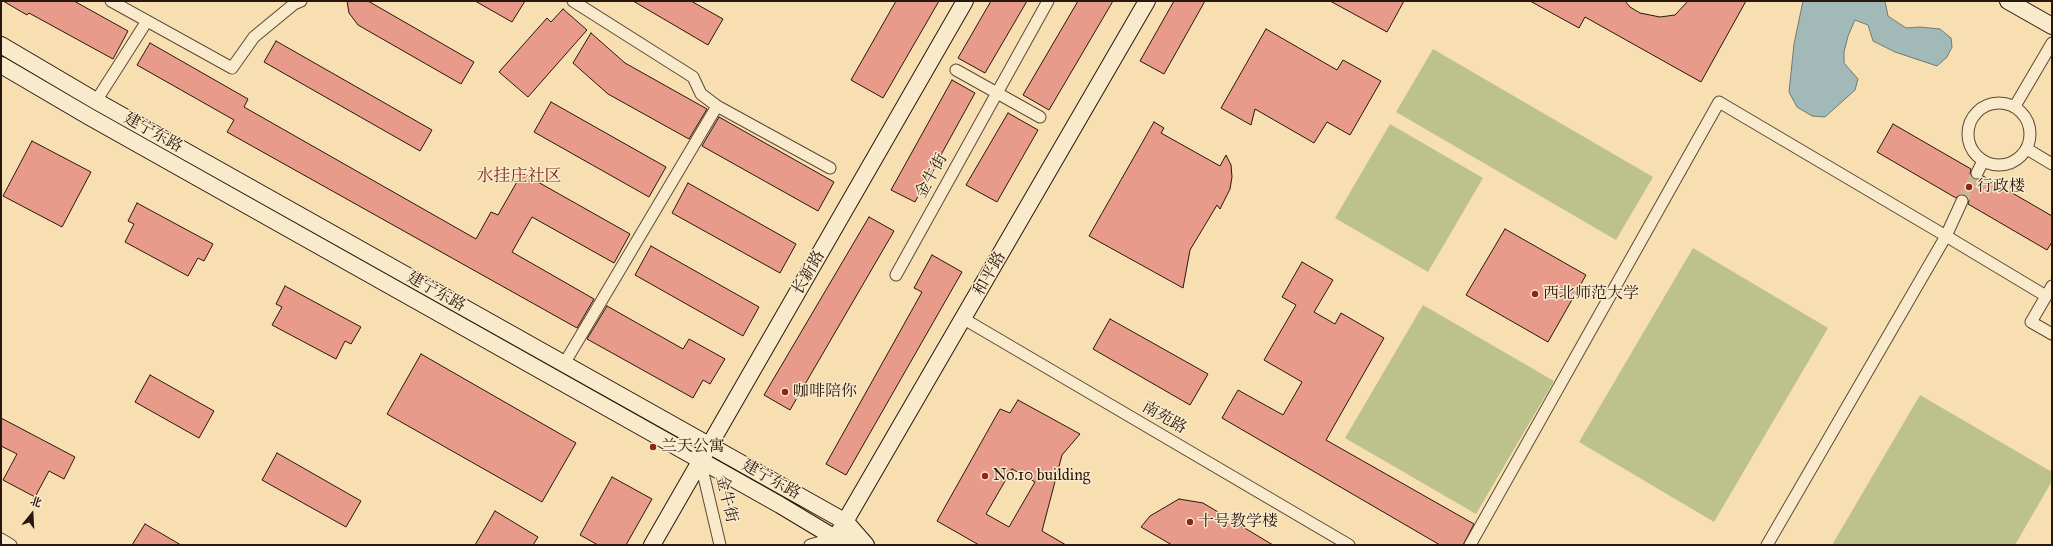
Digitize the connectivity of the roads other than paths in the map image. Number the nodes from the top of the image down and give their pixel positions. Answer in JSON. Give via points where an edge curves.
{"nodes":[{"id":1,"x":111,"y":1,"type":"edge"},
{"id":2,"x":301,"y":1,"type":"edge"},
{"id":3,"x":573,"y":1,"type":"edge"},
{"id":4,"x":965,"y":1,"type":"edge"},
{"id":5,"x":1048,"y":1,"type":"edge"},
{"id":6,"x":1147,"y":1,"type":"edge"},
{"id":7,"x":2008,"y":1,"type":"edge"},
{"id":8,"x":147,"y":21,"type":"junction"},
{"id":9,"x":2052,"y":26,"type":"edge"},
{"id":10,"x":2052,"y":43,"type":"edge"},
{"id":11,"x":1,"y":45,"type":"edge"},
{"id":12,"x":1,"y":66,"type":"edge"},
{"id":13,"x":956,"y":70,"type":"dead end"},
{"id":14,"x":996,"y":93,"type":"junction"},
{"id":15,"x":96,"y":101,"type":"junction"},
{"id":16,"x":716,"y":106,"type":"junction"},
{"id":17,"x":2015,"y":106,"type":"junction"},
{"id":18,"x":1040,"y":117,"type":"dead end"},
{"id":19,"x":2027,"y":149,"type":"junction"},
{"id":20,"x":1983,"y":161,"type":"junction"},
{"id":21,"x":2052,"y":164,"type":"edge"},
{"id":22,"x":830,"y":168,"type":"dead end"},
{"id":23,"x":1977,"y":173,"type":"tunnel mouth"},
{"id":24,"x":1962,"y":201,"type":"tunnel mouth"},
{"id":25,"x":1946,"y":236,"type":"junction"},
{"id":26,"x":896,"y":275,"type":"dead end"},
{"id":27,"x":2052,"y":286,"type":"edge"},
{"id":28,"x":2046,"y":296,"type":"junction"},
{"id":29,"x":964,"y":320,"type":"junction"},
{"id":30,"x":2052,"y":334,"type":"edge"},
{"id":31,"x":564,"y":364,"type":"junction"},
{"id":32,"x":709,"y":445,"type":"junction"},
{"id":33,"x":700,"y":460,"type":"junction"},
{"id":34,"x":846,"y":522,"type":"junction"},
{"id":35,"x":1,"y":539,"type":"edge"},
{"id":36,"x":833,"y":542,"type":"edge"},
{"id":37,"x":11,"y":545,"type":"edge"},
{"id":38,"x":652,"y":545,"type":"edge"},
{"id":39,"x":720,"y":545,"type":"edge"},
{"id":40,"x":810,"y":545,"type":"edge"},
{"id":41,"x":853,"y":545,"type":"edge"},
{"id":42,"x":866,"y":545,"type":"edge"},
{"id":43,"x":1349,"y":545,"type":"edge"},
{"id":44,"x":1470,"y":545,"type":"edge"},
{"id":45,"x":1767,"y":545,"type":"edge"}],
"edges":[{"from":1,"to":8,"type":"street"},
{"from":2,"to":8,"type":"street","via":[[254,37],[232,68]]},
{"from":3,"to":16,"type":"street","via":[[693,77],[701,94]]},
{"from":4,"to":32,"type":"main road","name":"长新路"},
{"from":5,"to":14,"type":"street","name":"金牛街"},
{"from":6,"to":29,"type":"main road","name":"和平路"},
{"from":7,"to":9,"type":"main road"},
{"from":8,"to":15,"type":"street"},
{"from":10,"to":17,"type":"street"},
{"from":11,"to":15,"type":"main road","name":"建宁东路"},
{"from":12,"to":33,"type":"main road","name":"建宁东路"},
{"from":13,"to":14,"type":"street"},
{"from":14,"to":18,"type":"street"},
{"from":14,"to":26,"type":"street","name":"金牛街"},
{"from":15,"to":31,"type":"main road","name":"建宁东路"},
{"from":16,"to":22,"type":"street"},
{"from":16,"to":31,"type":"street"},
{"from":17,"to":19,"type":"street","via":[[2025,114],[2030,125],[2031,138]]},
{"from":17,"to":20,"type":"street","via":[[2003,102],[1991,103],[1980,108],[1972,118],[1968,129],[1968,142],[1974,153]]},
{"from":19,"to":20,"type":"street","via":[[2019,159],[2007,164],[1995,165]]},
{"from":19,"to":21,"type":"street"},
{"from":20,"to":23,"type":"street"},
{"from":24,"to":25,"type":"street"},
{"from":25,"to":28,"type":"street"},
{"from":25,"to":44,"type":"street","via":[[1719,102]]},
{"from":25,"to":45,"type":"street"},
{"from":27,"to":28,"type":"street"},
{"from":28,"to":30,"type":"street","via":[[2031,322]]},
{"from":29,"to":34,"type":"main road","name":"和平路"},
{"from":29,"to":43,"type":"street","name":"南苑路"},
{"from":31,"to":32,"type":"main road","name":"建宁东路"},
{"from":32,"to":33,"type":"main road","name":"长新路"},
{"from":32,"to":34,"type":"main road","name":"建宁东路"},
{"from":33,"to":36,"type":"main road","name":"建宁东路"},
{"from":33,"to":38,"type":"main road","name":"长新路"},
{"from":33,"to":39,"type":"street","name":"金牛街"},
{"from":34,"to":36,"type":"main road","name":"和平路"},
{"from":34,"to":42,"type":"main road","name":"建宁东路"},
{"from":35,"to":37,"type":"street"},
{"from":36,"to":40,"type":"street"},
{"from":36,"to":41,"type":"main road","name":"建宁东路"}]}
